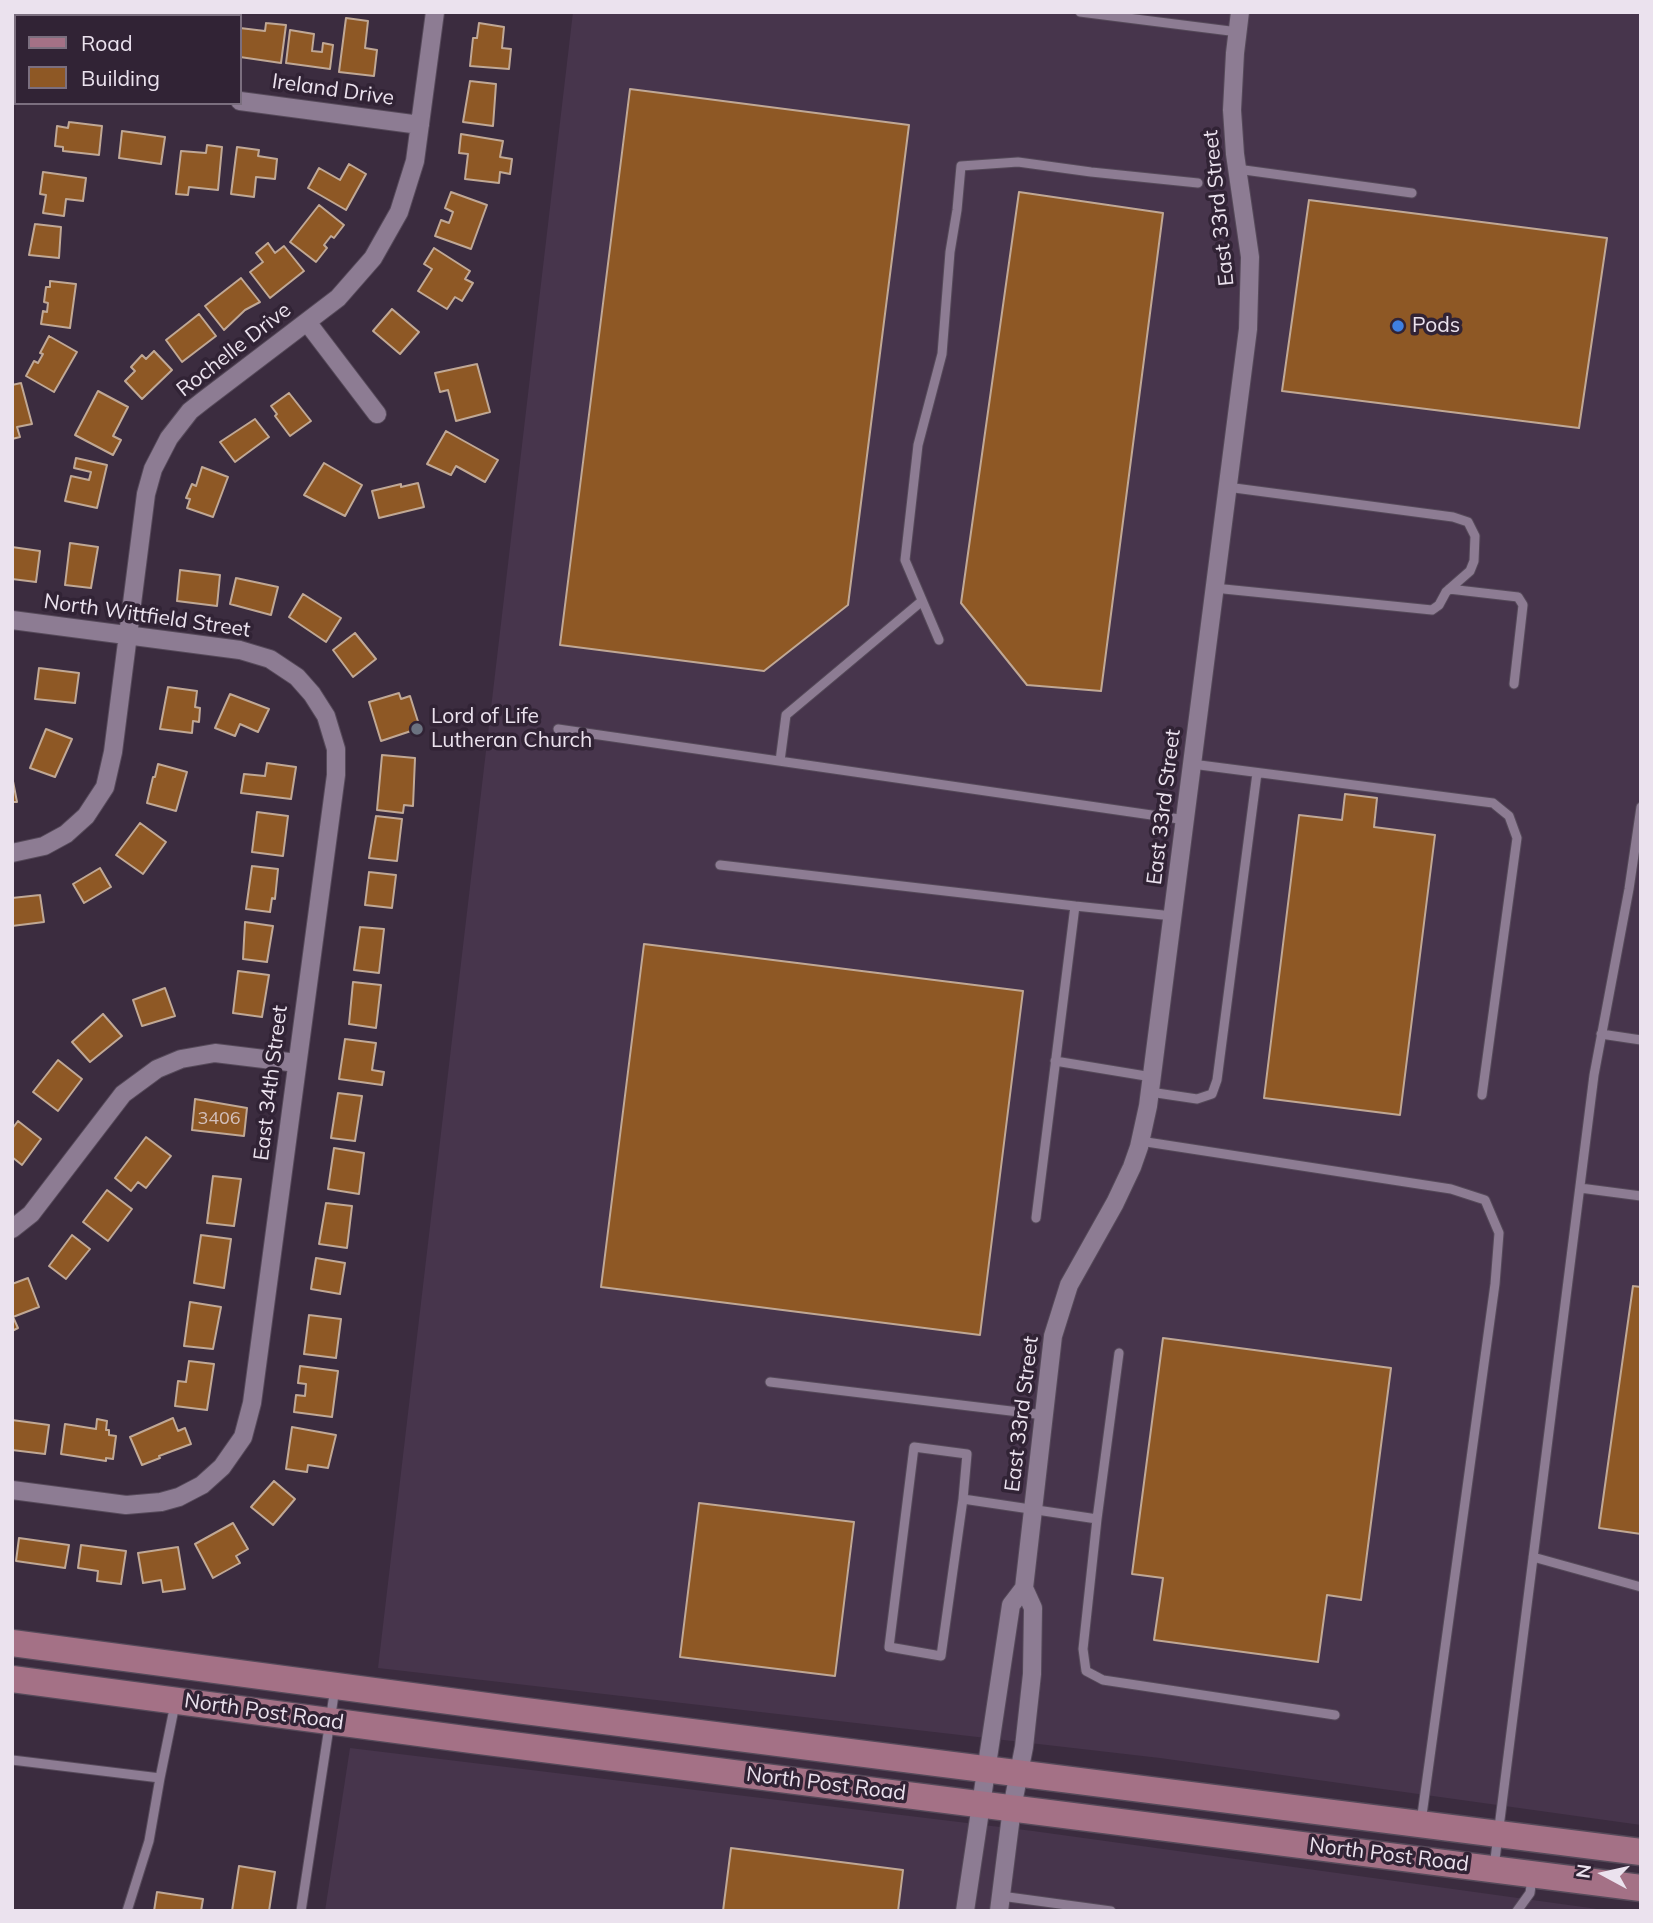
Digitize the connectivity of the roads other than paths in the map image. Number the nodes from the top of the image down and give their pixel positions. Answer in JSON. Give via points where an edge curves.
{"nodes":[{"id":1,"x":435,"y":12,"type":"edge"},
{"id":2,"x":1080,"y":12,"type":"edge"},
{"id":3,"x":1240,"y":12,"type":"edge"},
{"id":4,"x":1238,"y":32,"type":"junction"},
{"id":5,"x":242,"y":101,"type":"edge"},
{"id":6,"x":421,"y":125,"type":"junction"},
{"id":7,"x":1237,"y":169,"type":"junction"},
{"id":8,"x":1198,"y":183,"type":"dead end"},
{"id":9,"x":1412,"y":193,"type":"dead end"},
{"id":10,"x":307,"y":322,"type":"junction"},
{"id":11,"x":377,"y":414,"type":"dead end"},
{"id":12,"x":1227,"y":486,"type":"junction"},
{"id":13,"x":1214,"y":588,"type":"junction"},
{"id":14,"x":1450,"y":589,"type":"junction"},
{"id":15,"x":922,"y":601,"type":"junction"},
{"id":16,"x":12,"y":620,"type":"edge"},
{"id":17,"x":128,"y":635,"type":"junction"},
{"id":18,"x":939,"y":640,"type":"dead end"},
{"id":19,"x":1514,"y":684,"type":"dead end"},
{"id":20,"x":306,"y":687,"type":"joint"},
{"id":21,"x":558,"y":729,"type":"dead end"},
{"id":22,"x":780,"y":761,"type":"junction"},
{"id":23,"x":1192,"y":764,"type":"junction"},
{"id":24,"x":1257,"y":773,"type":"junction"},
{"id":25,"x":1641,"y":807,"type":"edge"},
{"id":26,"x":1185,"y":820,"type":"junction"},
{"id":27,"x":12,"y":853,"type":"edge"},
{"id":28,"x":720,"y":864,"type":"dead end"},
{"id":29,"x":1074,"y":906,"type":"junction"},
{"id":30,"x":1173,"y":916,"type":"junction"},
{"id":31,"x":1601,"y":1034,"type":"junction"},
{"id":32,"x":1641,"y":1040,"type":"edge"},
{"id":33,"x":1055,"y":1061,"type":"junction"},
{"id":34,"x":297,"y":1063,"type":"junction"},
{"id":35,"x":1151,"y":1084,"type":"junction"},
{"id":36,"x":1482,"y":1095,"type":"dead end"},
{"id":37,"x":1140,"y":1140,"type":"junction"},
{"id":38,"x":1580,"y":1188,"type":"junction"},
{"id":39,"x":1641,"y":1196,"type":"edge"},
{"id":40,"x":1036,"y":1218,"type":"dead end"},
{"id":41,"x":12,"y":1229,"type":"edge"},
{"id":42,"x":1119,"y":1353,"type":"dead end"},
{"id":43,"x":770,"y":1382,"type":"dead end"},
{"id":44,"x":1044,"y":1415,"type":"junction"},
{"id":45,"x":12,"y":1490,"type":"edge"},
{"id":46,"x":963,"y":1499,"type":"junction"},
{"id":47,"x":1033,"y":1509,"type":"junction"},
{"id":48,"x":1097,"y":1519,"type":"junction"},
{"id":49,"x":1534,"y":1557,"type":"junction"},
{"id":50,"x":1641,"y":1587,"type":"edge"},
{"id":51,"x":1024,"y":1588,"type":"junction"},
{"id":52,"x":12,"y":1643,"type":"edge"},
{"id":53,"x":12,"y":1679,"type":"edge"},
{"id":54,"x":335,"y":1686,"type":"junction"},
{"id":55,"x":176,"y":1700,"type":"junction"},
{"id":56,"x":1335,"y":1715,"type":"dead end"},
{"id":57,"x":330,"y":1720,"type":"junction"},
{"id":58,"x":12,"y":1760,"type":"edge"},
{"id":59,"x":986,"y":1769,"type":"junction"},
{"id":60,"x":1020,"y":1773,"type":"junction"},
{"id":61,"x":160,"y":1778,"type":"junction"},
{"id":62,"x":980,"y":1803,"type":"junction"},
{"id":63,"x":1012,"y":1808,"type":"junction"},
{"id":64,"x":1421,"y":1824,"type":"junction"},
{"id":65,"x":1499,"y":1834,"type":"junction"},
{"id":66,"x":1641,"y":1852,"type":"edge"},
{"id":67,"x":1494,"y":1869,"type":"junction"},
{"id":68,"x":1531,"y":1884,"type":"junction"},
{"id":69,"x":1641,"y":1888,"type":"edge"},
{"id":70,"x":1000,"y":1903,"type":"edge"},
{"id":71,"x":127,"y":1911,"type":"edge"},
{"id":72,"x":301,"y":1911,"type":"edge"},
{"id":73,"x":965,"y":1911,"type":"edge"},
{"id":74,"x":1111,"y":1911,"type":"edge"},
{"id":75,"x":1517,"y":1911,"type":"edge"},
{"id":76,"x":1529,"y":1911,"type":"edge"}],
"edges":[{"from":1,"to":6,"type":"street","name":"Rochelle Drive"},
{"from":2,"to":4,"type":"lane"},
{"from":3,"to":4,"type":"street","name":"East 33rd Street"},
{"from":4,"to":7,"type":"street","name":"East 33rd Street","via":[[1232,110]]},
{"from":5,"to":6,"type":"street","name":"Ireland Drive"},
{"from":6,"to":10,"type":"street","name":"Rochelle Drive","via":[[405,195],[383,243],[350,285]]},
{"from":7,"to":9,"type":"lane"},
{"from":7,"to":12,"type":"street","name":"East 33rd Street","via":[[1250,293]]},
{"from":8,"to":15,"type":"lane","via":[[1018,162],[961,166],[942,354],[918,445],[905,560]]},
{"from":10,"to":11,"type":"street"},
{"from":10,"to":17,"type":"street","name":"Rochelle Drive","via":[[197,405],[169,438],[146,494]]},
{"from":12,"to":13,"type":"street","name":"East 33rd Street"},
{"from":12,"to":14,"type":"lane","via":[[1468,522],[1475,536],[1474,561],[1471,570]]},
{"from":13,"to":14,"type":"lane","via":[[1432,610]]},
{"from":13,"to":23,"type":"street","name":"East 33rd Street"},
{"from":14,"to":19,"type":"lane","via":[[1518,597],[1523,606]]},
{"from":15,"to":18,"type":"lane"},
{"from":15,"to":22,"type":"lane","via":[[786,715]]},
{"from":16,"to":17,"type":"street","name":"North Wittfield Street"},
{"from":17,"to":20,"type":"street","name":"North Wittfield Street","via":[[247,651],[277,663]]},
{"from":17,"to":27,"type":"street","name":"Rochelle Drive","via":[[105,787],[86,816],[66,834],[44,846]]},
{"from":20,"to":34,"type":"street","name":"East 34th Street","via":[[332,733],[336,775]]},
{"from":21,"to":22,"type":"lane"},
{"from":22,"to":26,"type":"lane"},
{"from":23,"to":24,"type":"lane"},
{"from":23,"to":26,"type":"street","name":"East 33rd Street"},
{"from":24,"to":35,"type":"lane","via":[[1217,1080],[1212,1094],[1196,1099]]},
{"from":24,"to":36,"type":"lane","via":[[1493,803],[1509,816],[1517,838]]},
{"from":25,"to":31,"type":"lane"},
{"from":26,"to":30,"type":"street","name":"East 33rd Street"},
{"from":28,"to":29,"type":"lane"},
{"from":29,"to":30,"type":"lane"},
{"from":29,"to":33,"type":"lane"},
{"from":30,"to":35,"type":"street","name":"East 33rd Street"},
{"from":31,"to":32,"type":"lane"},
{"from":31,"to":38,"type":"lane"},
{"from":33,"to":35,"type":"lane"},
{"from":33,"to":40,"type":"lane"},
{"from":34,"to":41,"type":"street","via":[[215,1054],[181,1059],[156,1069],[123,1094],[31,1214]]},
{"from":34,"to":45,"type":"street","name":"East 34th Street","via":[[251,1412],[238,1445],[209,1479],[179,1497],[135,1505]]},
{"from":35,"to":37,"type":"street","name":"East 33rd Street"},
{"from":37,"to":44,"type":"street","name":"East 33rd Street","via":[[1115,1203],[1069,1285],[1053,1336]]},
{"from":37,"to":64,"type":"lane","via":[[1451,1189],[1485,1200],[1499,1233]]},
{"from":38,"to":39,"type":"lane"},
{"from":38,"to":49,"type":"lane"},
{"from":42,"to":48,"type":"lane"},
{"from":43,"to":44,"type":"lane"},
{"from":44,"to":47,"type":"street","name":"East 33rd Street"},
{"from":46,"to":46,"type":"lane","via":[[941,1656],[889,1647],[914,1447],[967,1454]]},
{"from":46,"to":47,"type":"lane"},
{"from":47,"to":48,"type":"lane"},
{"from":47,"to":51,"type":"street","name":"East 33rd Street"},
{"from":48,"to":56,"type":"lane","via":[[1083,1648],[1086,1671],[1103,1680]]},
{"from":49,"to":50,"type":"lane"},
{"from":49,"to":65,"type":"lane"},
{"from":51,"to":59,"type":"street","name":"East 33rd Street","via":[[1011,1605]]},
{"from":51,"to":60,"type":"street","name":"East 33rd Street","via":[[1033,1608],[1032,1661]]},
{"from":52,"to":54,"type":"main road","name":"North Post Road"},
{"from":53,"to":55,"type":"main road","name":"North Post Road"},
{"from":54,"to":57,"type":"lane"},
{"from":54,"to":59,"type":"main road","name":"North Post Road"},
{"from":55,"to":57,"type":"main road","name":"North Post Road"},
{"from":55,"to":61,"type":"lane"},
{"from":57,"to":62,"type":"main road","name":"North Post Road"},
{"from":57,"to":72,"type":"lane"},
{"from":58,"to":61,"type":"lane"},
{"from":59,"to":60,"type":"main road","name":"North Post Road"},
{"from":59,"to":62,"type":"street","name":"East 33rd Street"},
{"from":60,"to":63,"type":"street","name":"East 33rd Street"},
{"from":60,"to":64,"type":"main road","name":"North Post Road"},
{"from":61,"to":71,"type":"lane","via":[[149,1841]]},
{"from":62,"to":63,"type":"main road","name":"North Post Road"},
{"from":62,"to":73,"type":"street","name":"East 33rd Street"},
{"from":63,"to":67,"type":"main road","name":"North Post Road"},
{"from":63,"to":70,"type":"street","name":"East 33rd Street"},
{"from":64,"to":65,"type":"main road","name":"North Post Road"},
{"from":65,"to":66,"type":"main road","name":"North Post Road"},
{"from":65,"to":67,"type":"lane"},
{"from":67,"to":68,"type":"main road","name":"North Post Road"},
{"from":68,"to":69,"type":"main road","name":"North Post Road"},
{"from":68,"to":75,"type":"lane"},
{"from":68,"to":76,"type":"lane"},
{"from":70,"to":74,"type":"lane"}]}
